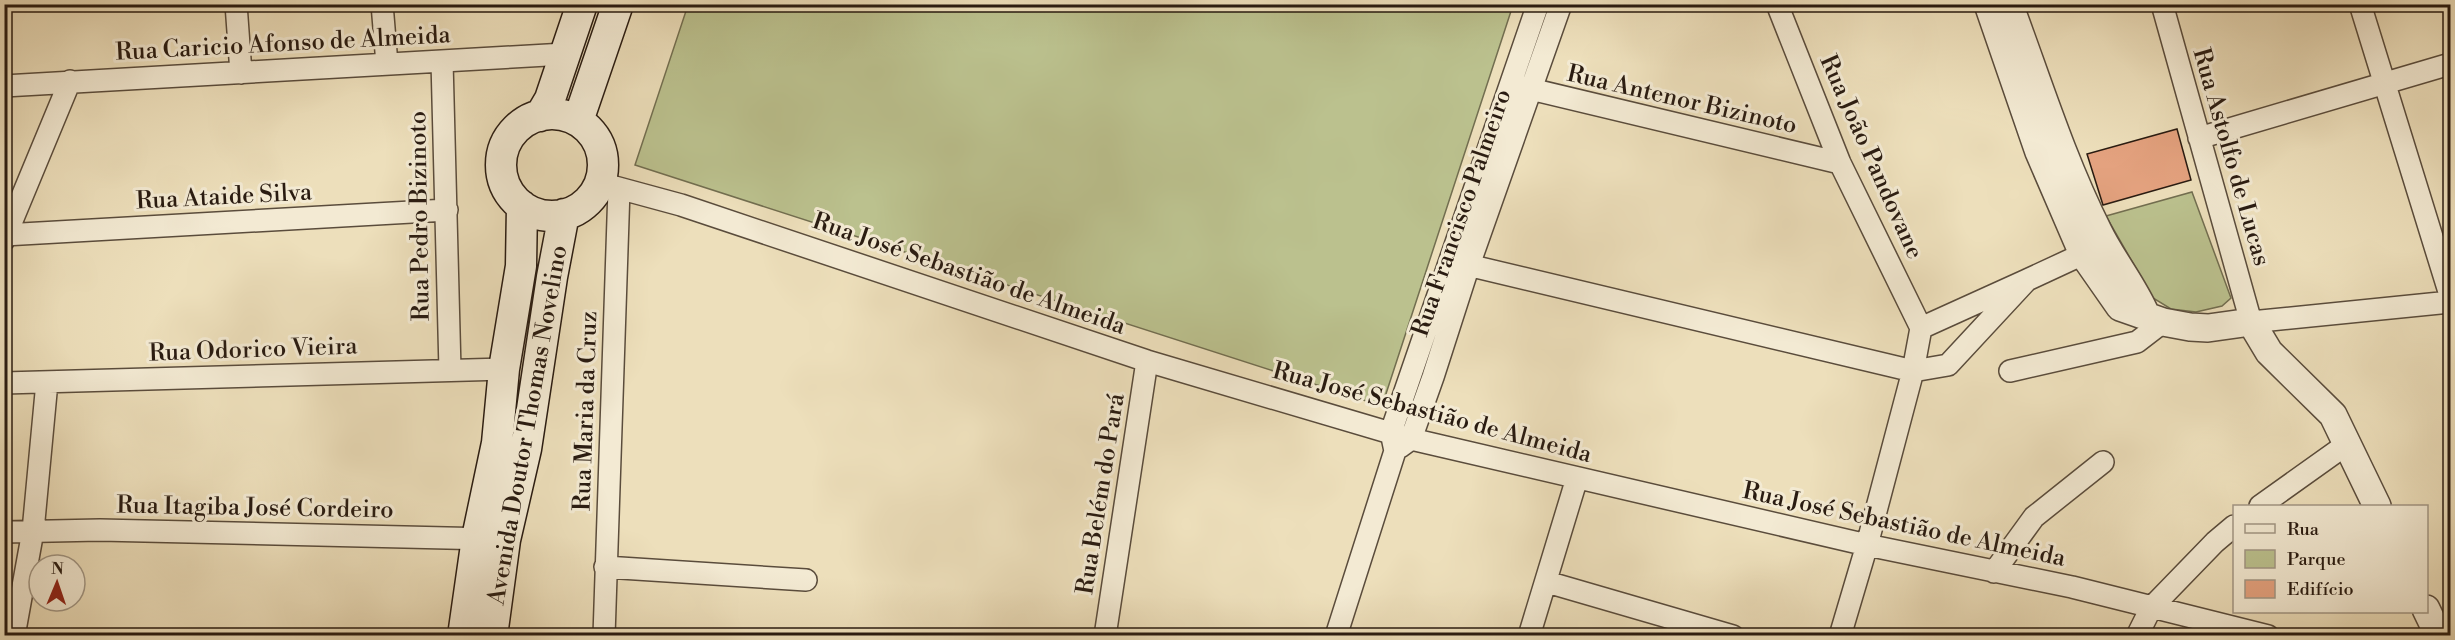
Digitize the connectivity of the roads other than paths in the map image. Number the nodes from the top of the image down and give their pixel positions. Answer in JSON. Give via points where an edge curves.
{"nodes":[{"id":1,"x":236,"y":4,"type":"edge"},
{"id":2,"x":382,"y":4,"type":"edge"},
{"id":3,"x":582,"y":4,"type":"edge"},
{"id":4,"x":618,"y":4,"type":"edge"},
{"id":5,"x":1538,"y":4,"type":"edge"},
{"id":6,"x":1561,"y":4,"type":"edge"},
{"id":7,"x":1777,"y":4,"type":"edge"},
{"id":8,"x":1988,"y":4,"type":"edge"},
{"id":9,"x":2009,"y":4,"type":"edge"},
{"id":10,"x":2162,"y":4,"type":"edge"},
{"id":11,"x":2360,"y":4,"type":"edge"},
{"id":12,"x":565,"y":54,"type":"junction"},
{"id":13,"x":442,"y":62,"type":"junction"},
{"id":14,"x":387,"y":64,"type":"junction"},
{"id":15,"x":2451,"y":64,"type":"edge"},
{"id":16,"x":241,"y":73,"type":"junction"},
{"id":17,"x":70,"y":81,"type":"junction"},
{"id":18,"x":2385,"y":82,"type":"junction"},
{"id":19,"x":4,"y":86,"type":"edge"},
{"id":20,"x":1521,"y":87,"type":"junction"},
{"id":21,"x":540,"y":116,"type":"junction"},
{"id":22,"x":578,"y":121,"type":"junction"},
{"id":23,"x":2199,"y":138,"type":"junction"},
{"id":24,"x":1840,"y":163,"type":"junction"},
{"id":25,"x":610,"y":186,"type":"junction"},
{"id":26,"x":522,"y":206,"type":"junction"},
{"id":27,"x":447,"y":210,"type":"junction"},
{"id":28,"x":564,"y":214,"type":"junction"},
{"id":29,"x":5,"y":237,"type":"edge"},
{"id":30,"x":2083,"y":254,"type":"junction"},
{"id":31,"x":1460,"y":263,"type":"junction"},
{"id":32,"x":2027,"y":280,"type":"junction"},
{"id":33,"x":2451,"y":295,"type":"edge"},
{"id":34,"x":2451,"y":302,"type":"edge"},
{"id":35,"x":2154,"y":318,"type":"junction"},
{"id":36,"x":2251,"y":322,"type":"junction"},
{"id":37,"x":1922,"y":328,"type":"junction"},
{"id":38,"x":1147,"y":361,"type":"junction"},
{"id":39,"x":450,"y":369,"type":"junction"},
{"id":40,"x":504,"y":369,"type":"junction"},
{"id":41,"x":1913,"y":371,"type":"junction"},
{"id":42,"x":2010,"y":371,"type":"dead end"},
{"id":43,"x":47,"y":382,"type":"junction"},
{"id":44,"x":4,"y":383,"type":"edge"},
{"id":45,"x":1399,"y":441,"type":"junction"},
{"id":46,"x":2348,"y":444,"type":"junction"},
{"id":47,"x":2103,"y":462,"type":"dead end"},
{"id":48,"x":1577,"y":478,"type":"junction"},
{"id":49,"x":2263,"y":505,"type":"edge"},
{"id":50,"x":2376,"y":505,"type":"edge"},
{"id":51,"x":2233,"y":528,"type":"edge"},
{"id":52,"x":33,"y":531,"type":"junction"},
{"id":53,"x":4,"y":532,"type":"edge"},
{"id":54,"x":491,"y":539,"type":"junction"},
{"id":55,"x":1868,"y":545,"type":"junction"},
{"id":56,"x":605,"y":567,"type":"junction"},
{"id":57,"x":1994,"y":572,"type":"junction"},
{"id":58,"x":806,"y":580,"type":"dead end"},
{"id":59,"x":1547,"y":582,"type":"junction"},
{"id":60,"x":2151,"y":608,"type":"junction"},
{"id":61,"x":2428,"y":611,"type":"edge"},
{"id":62,"x":2241,"y":632,"type":"edge"},
{"id":63,"x":14,"y":636,"type":"edge"},
{"id":64,"x":463,"y":636,"type":"edge"},
{"id":65,"x":492,"y":636,"type":"edge"},
{"id":66,"x":604,"y":636,"type":"edge"},
{"id":67,"x":1105,"y":636,"type":"edge"},
{"id":68,"x":1336,"y":636,"type":"edge"},
{"id":69,"x":1529,"y":636,"type":"edge"},
{"id":70,"x":1733,"y":636,"type":"edge"},
{"id":71,"x":1840,"y":636,"type":"edge"},
{"id":72,"x":2137,"y":636,"type":"edge"},
{"id":73,"x":2268,"y":636,"type":"edge"},
{"id":74,"x":2439,"y":636,"type":"edge"}],
"edges":[{"from":1,"to":16,"type":"street"},
{"from":2,"to":14,"type":"street"},
{"from":3,"to":12,"type":"main road"},
{"from":4,"to":22,"type":"main road"},
{"from":5,"to":20,"type":"street","name":"Rua Francisco Palmeiro"},
{"from":6,"to":20,"type":"street","name":"Rua Francisco Palmeiro"},
{"from":7,"to":24,"type":"street","name":"Rua João Pandovane"},
{"from":8,"to":30,"type":"street","via":[[2039,152]]},
{"from":9,"to":35,"type":"street","via":[[2098,232]]},
{"from":10,"to":23,"type":"street","name":"Rua Astolfo de Lucas"},
{"from":11,"to":18,"type":"street"},
{"from":12,"to":13,"type":"street","name":"Rua Caricio Afonso de Almeida"},
{"from":12,"to":21,"type":"main road"},
{"from":13,"to":14,"type":"street","name":"Rua Caricio Afonso de Almeida"},
{"from":13,"to":27,"type":"street","name":"Rua Pedro Bizinoto"},
{"from":14,"to":16,"type":"street","name":"Rua Caricio Afonso de Almeida"},
{"from":15,"to":18,"type":"street"},
{"from":16,"to":17,"type":"street","name":"Rua Caricio Afonso de Almeida"},
{"from":17,"to":19,"type":"street","name":"Rua Caricio Afonso de Almeida"},
{"from":17,"to":29,"type":"street"},
{"from":18,"to":23,"type":"street"},
{"from":18,"to":33,"type":"street"},
{"from":20,"to":24,"type":"street","name":"Rua Antenor Bizinoto"},
{"from":20,"to":31,"type":"street","name":"Rua Francisco Palmeiro"},
{"from":21,"to":22,"type":"main road","via":[[566,116]]},
{"from":21,"to":26,"type":"main road","via":[[512,133],[502,155],[503,180],[510,195]]},
{"from":22,"to":25,"type":"main road","via":[[597,142]]},
{"from":23,"to":36,"type":"street","name":"Rua Astolfo de Lucas"},
{"from":24,"to":37,"type":"street","name":"Rua João Pandovane"},
{"from":25,"to":28,"type":"main road"},
{"from":25,"to":38,"type":"street","name":"Rua José Sebastião de Almeida","via":[[681,205]]},
{"from":25,"to":56,"type":"street","name":"Rua Maria da Cruz"},
{"from":26,"to":28,"type":"main road","via":[[542,214]]},
{"from":26,"to":40,"type":"main road","name":"Avenida Doutor Thomas Novelino","via":[[520,266]]},
{"from":27,"to":29,"type":"street","name":"Rua Ataide Silva"},
{"from":27,"to":39,"type":"street","name":"Rua Pedro Bizinoto"},
{"from":28,"to":54,"type":"main road","name":"Avenida Doutor Thomas Novelino","via":[[526,448]]},
{"from":30,"to":32,"type":"street"},
{"from":30,"to":35,"type":"street","via":[[2120,307]]},
{"from":31,"to":41,"type":"street"},
{"from":31,"to":45,"type":"street","name":"Rua Francisco Palmeiro"},
{"from":32,"to":37,"type":"street"},
{"from":32,"to":41,"type":"street","via":[[1948,365]]},
{"from":34,"to":36,"type":"street"},
{"from":35,"to":36,"type":"street","via":[[2208,328]]},
{"from":35,"to":42,"type":"street","via":[[2137,342]]},
{"from":36,"to":46,"type":"street","via":[[2269,352],[2333,415]]},
{"from":37,"to":41,"type":"street"},
{"from":38,"to":45,"type":"street","name":"Rua José Sebastião de Almeida"},
{"from":38,"to":67,"type":"street","name":"Rua Belém do Pará"},
{"from":39,"to":40,"type":"street","name":"Rua Odorico Vieira"},
{"from":39,"to":43,"type":"street","name":"Rua Odorico Vieira"},
{"from":40,"to":54,"type":"main road","name":"Avenida Doutor Thomas Novelino"},
{"from":41,"to":55,"type":"street"},
{"from":43,"to":44,"type":"street","name":"Rua Odorico Vieira"},
{"from":43,"to":52,"type":"street"},
{"from":45,"to":48,"type":"street","name":"Rua José Sebastião de Almeida"},
{"from":45,"to":68,"type":"street","name":"Rua Francisco Palmeiro"},
{"from":46,"to":49,"type":"street"},
{"from":46,"to":50,"type":"street"},
{"from":47,"to":57,"type":"street","via":[[2034,517]]},
{"from":48,"to":55,"type":"street","name":"Rua José Sebastião de Almeida"},
{"from":48,"to":59,"type":"street"},
{"from":51,"to":60,"type":"street"},
{"from":52,"to":53,"type":"street","name":"Rua Itagiba José Cordeiro"},
{"from":52,"to":54,"type":"street","name":"Rua Itagiba José Cordeiro"},
{"from":52,"to":63,"type":"street"},
{"from":54,"to":64,"type":"main road","name":"Avenida Doutor Thomas Novelino"},
{"from":54,"to":65,"type":"main road","name":"Avenida Doutor Thomas Novelino"},
{"from":55,"to":57,"type":"street","name":"Rua José Sebastião de Almeida"},
{"from":55,"to":71,"type":"street"},
{"from":56,"to":58,"type":"street"},
{"from":56,"to":66,"type":"street","name":"Rua Maria da Cruz"},
{"from":57,"to":60,"type":"street","name":"Rua José Sebastião de Almeida"},
{"from":59,"to":69,"type":"street"},
{"from":59,"to":70,"type":"street"},
{"from":60,"to":62,"type":"street","name":"Rua José Sebastião de Almeida"},
{"from":60,"to":72,"type":"street"},
{"from":61,"to":74,"type":"street"},
{"from":62,"to":73,"type":"street","name":"Rua José Sebastião de Almeida"}]}
